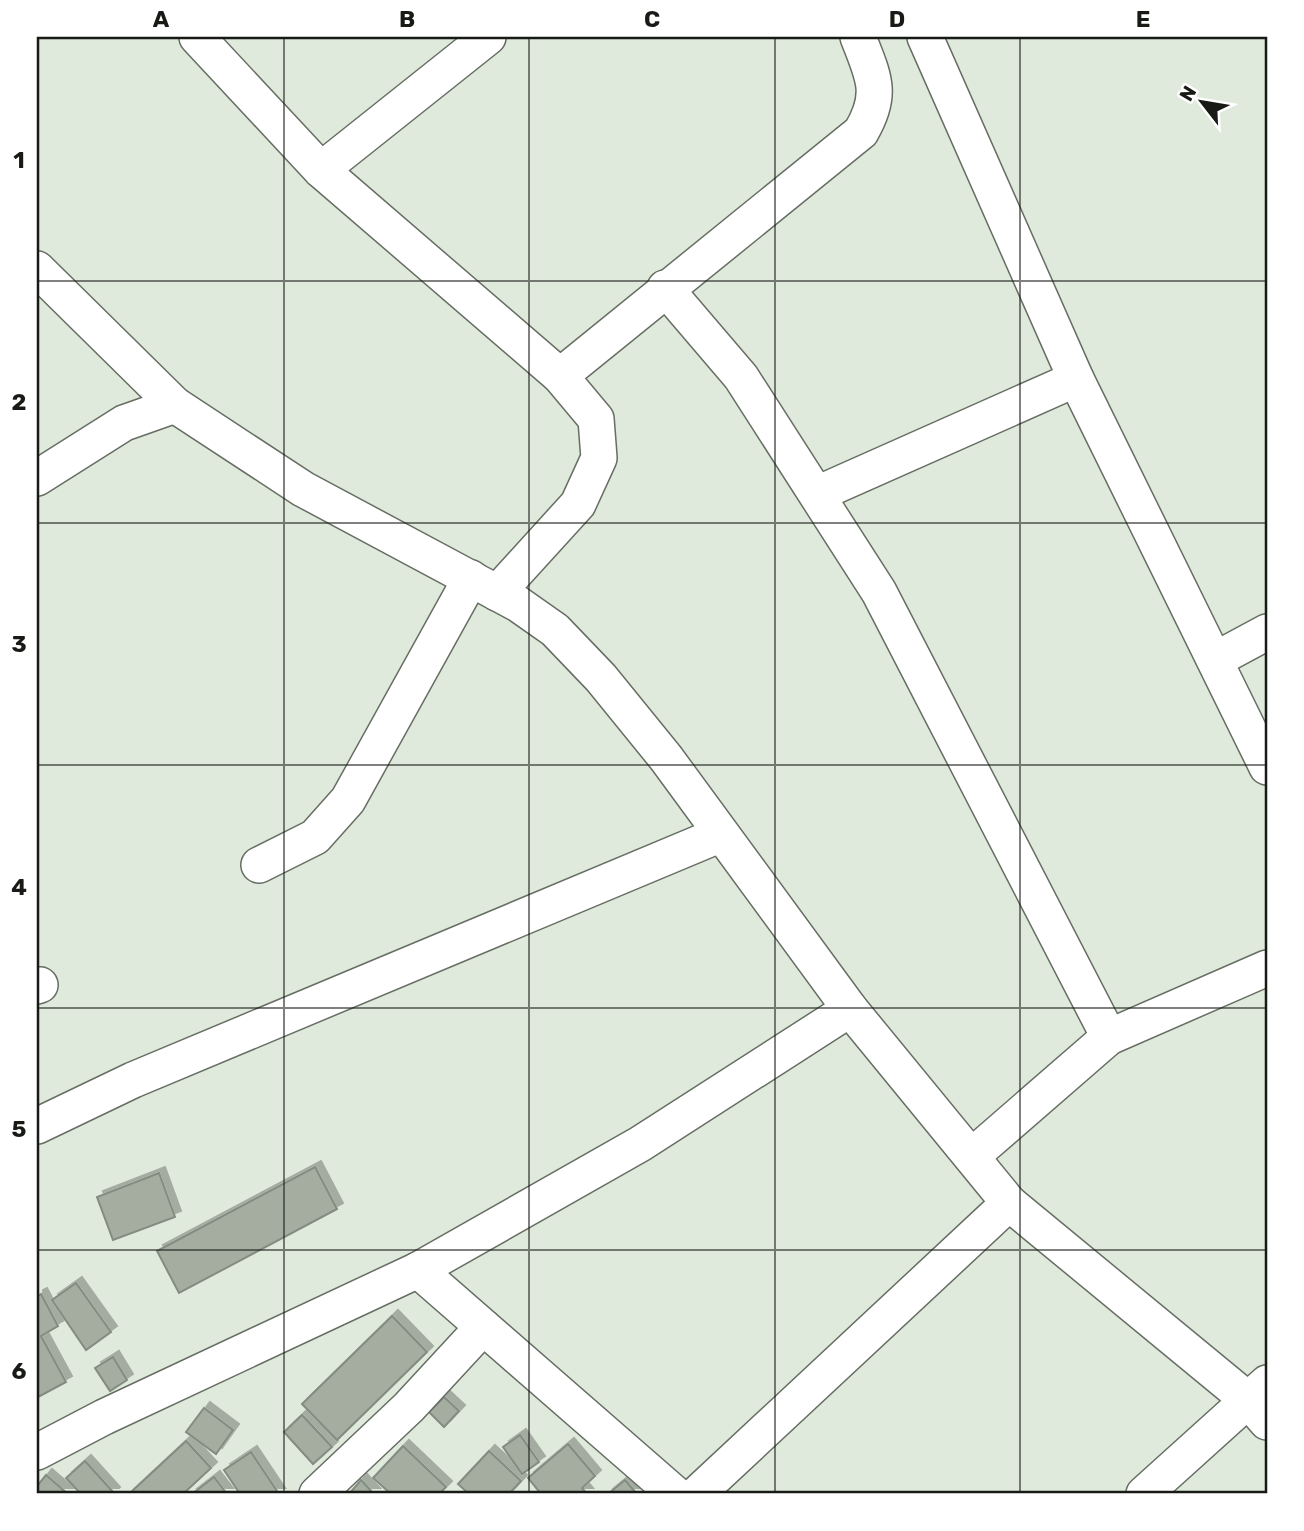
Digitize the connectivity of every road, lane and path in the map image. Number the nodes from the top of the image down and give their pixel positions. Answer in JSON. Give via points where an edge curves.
{"nodes":[{"id":1,"x":197,"y":37,"type":"edge"},
{"id":2,"x":488,"y":37,"type":"edge"},
{"id":3,"x":858,"y":37,"type":"edge"},
{"id":4,"x":925,"y":37,"type":"edge"},
{"id":5,"x":321,"y":170,"type":"junction"},
{"id":6,"x":37,"y":269,"type":"edge"},
{"id":7,"x":665,"y":288,"type":"junction"},
{"id":8,"x":559,"y":376,"type":"junction"},
{"id":9,"x":1076,"y":379,"type":"junction"},
{"id":10,"x":175,"y":405,"type":"junction"},
{"id":11,"x":37,"y":478,"type":"edge"},
{"id":12,"x":817,"y":494,"type":"junction"},
{"id":13,"x":484,"y":586,"type":"junction"},
{"id":14,"x":1267,"y":632,"type":"edge"},
{"id":15,"x":1215,"y":660,"type":"junction"},
{"id":16,"x":1267,"y":767,"type":"edge"},
{"id":17,"x":719,"y":835,"type":"junction"},
{"id":18,"x":259,"y":865,"type":"dead end"},
{"id":19,"x":1267,"y":968,"type":"edge"},
{"id":20,"x":850,"y":1009,"type":"junction"},
{"id":21,"x":1109,"y":1037,"type":"junction"},
{"id":22,"x":37,"y":1126,"type":"edge"},
{"id":23,"x":972,"y":1156,"type":"junction"},
{"id":24,"x":1009,"y":1203,"type":"junction"},
{"id":25,"x":418,"y":1270,"type":"junction"},
{"id":26,"x":483,"y":1327,"type":"junction"},
{"id":27,"x":1261,"y":1402,"type":"edge"},
{"id":28,"x":37,"y":1452,"type":"edge"},
{"id":29,"x":317,"y":1494,"type":"edge"},
{"id":30,"x":675,"y":1494,"type":"edge"},
{"id":31,"x":697,"y":1494,"type":"edge"},
{"id":32,"x":1144,"y":1494,"type":"edge"}],
"edges":[{"from":1,"to":5,"type":"street"},
{"from":2,"to":5,"type":"street"},
{"from":3,"to":7,"type":"street","via":[[876,84],[874,110],[861,132]]},
{"from":4,"to":9,"type":"street"},
{"from":5,"to":8,"type":"street"},
{"from":6,"to":10,"type":"street"},
{"from":7,"to":8,"type":"street"},
{"from":7,"to":12,"type":"street","via":[[741,377]]},
{"from":8,"to":13,"type":"street","via":[[596,419],[599,458],[578,505]]},
{"from":9,"to":12,"type":"street"},
{"from":9,"to":15,"type":"street"},
{"from":10,"to":11,"type":"street","via":[[124,423]]},
{"from":10,"to":13,"type":"street","via":[[303,489]]},
{"from":12,"to":21,"type":"street","via":[[879,592]]},
{"from":13,"to":17,"type":"street","via":[[555,630],[601,678],[666,758]]},
{"from":13,"to":18,"type":"street","via":[[348,800],[315,837]]},
{"from":14,"to":15,"type":"street"},
{"from":15,"to":16,"type":"street"},
{"from":17,"to":20,"type":"street"},
{"from":17,"to":22,"type":"street","via":[[133,1080]]},
{"from":19,"to":21,"type":"street"},
{"from":20,"to":23,"type":"street"},
{"from":20,"to":25,"type":"street","via":[[640,1144]]},
{"from":21,"to":23,"type":"street"},
{"from":23,"to":24,"type":"street"},
{"from":24,"to":27,"type":"street"},
{"from":24,"to":31,"type":"street"},
{"from":25,"to":26,"type":"street"},
{"from":25,"to":28,"type":"street"},
{"from":26,"to":29,"type":"street","via":[[409,1407]]},
{"from":26,"to":30,"type":"street"},
{"from":27,"to":32,"type":"street"}]}
